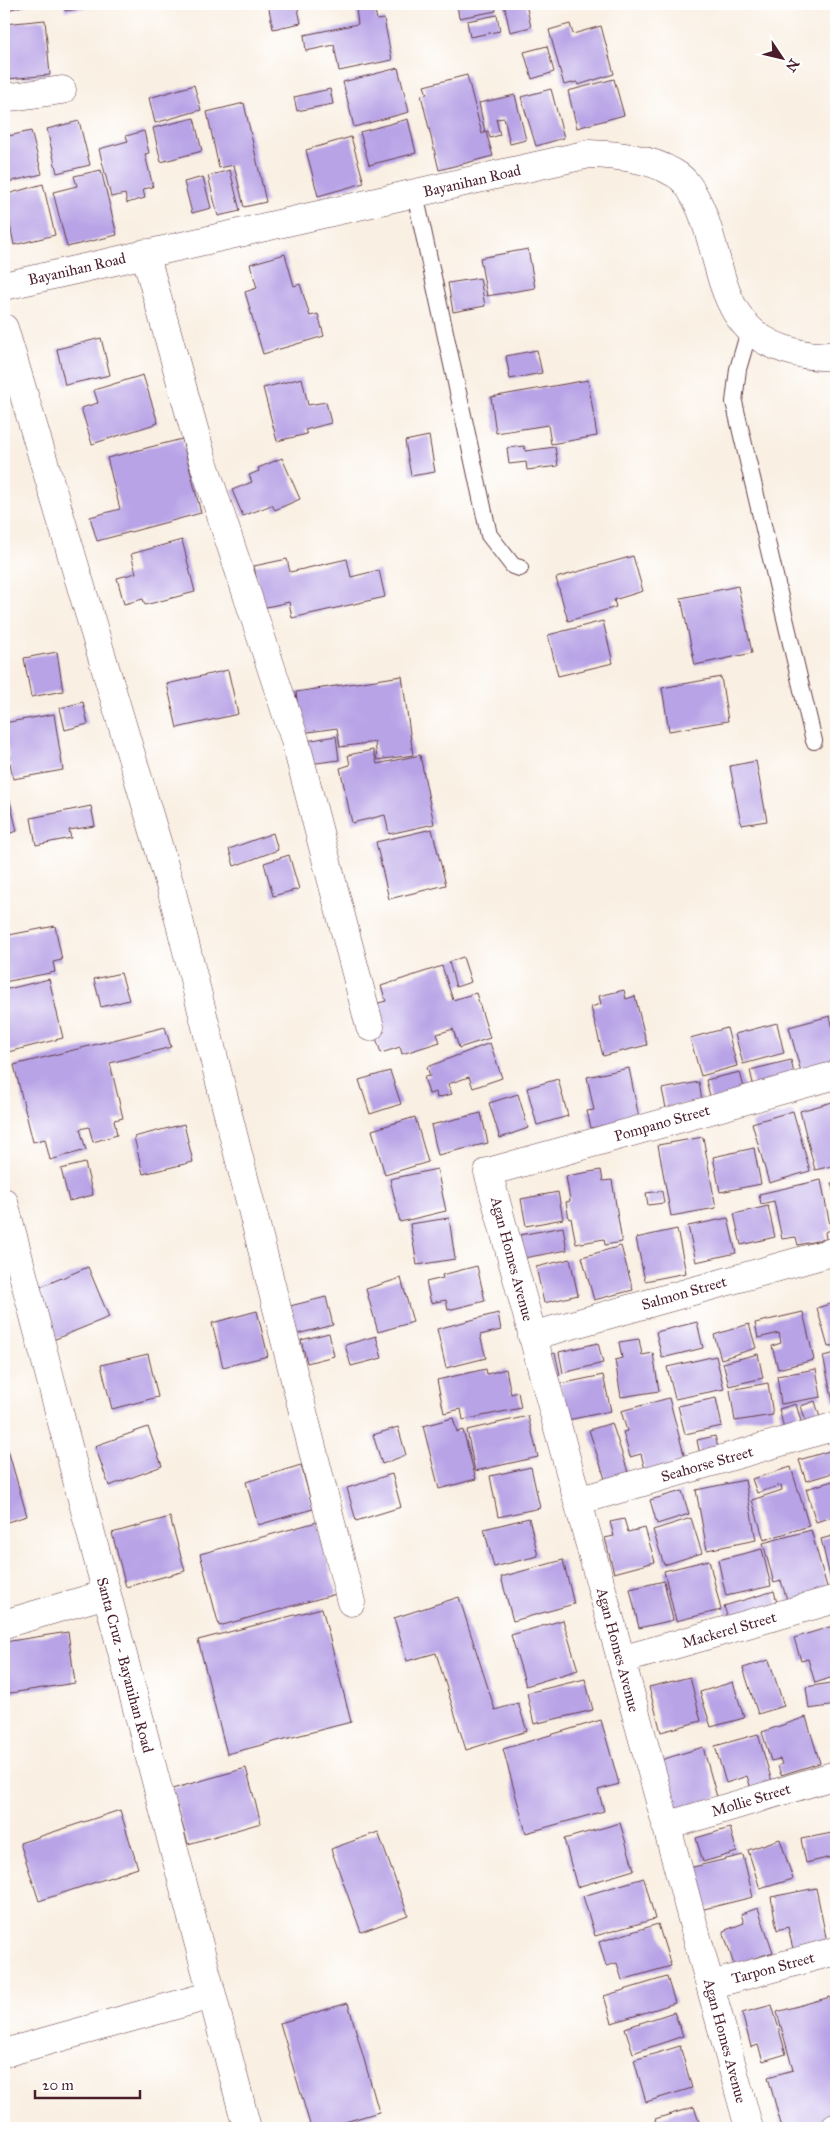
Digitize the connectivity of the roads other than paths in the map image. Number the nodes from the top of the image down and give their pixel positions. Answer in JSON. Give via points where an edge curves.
{"nodes":[{"id":1,"x":62,"y":90,"type":"dead end"},
{"id":2,"x":4,"y":98,"type":"edge"},
{"id":3,"x":415,"y":194,"type":"junction"},
{"id":4,"x":146,"y":253,"type":"junction"},
{"id":5,"x":4,"y":286,"type":"edge"},
{"id":6,"x":4,"y":328,"type":"edge"},
{"id":7,"x":749,"y":331,"type":"junction"},
{"id":8,"x":836,"y":354,"type":"edge"},
{"id":9,"x":520,"y":568,"type":"dead end"},
{"id":10,"x":814,"y":741,"type":"dead end"},
{"id":11,"x":370,"y":1026,"type":"dead end"},
{"id":12,"x":836,"y":1075,"type":"edge"},
{"id":13,"x":488,"y":1172,"type":"joint"},
{"id":14,"x":4,"y":1202,"type":"edge"},
{"id":15,"x":7,"y":1229,"type":"edge"},
{"id":16,"x":836,"y":1251,"type":"edge"},
{"id":17,"x":532,"y":1336,"type":"junction"},
{"id":18,"x":836,"y":1426,"type":"edge"},
{"id":19,"x":578,"y":1502,"type":"junction"},
{"id":20,"x":106,"y":1594,"type":"junction"},
{"id":21,"x":836,"y":1599,"type":"edge"},
{"id":22,"x":351,"y":1602,"type":"dead end"},
{"id":23,"x":4,"y":1624,"type":"edge"},
{"id":24,"x":621,"y":1660,"type":"junction"},
{"id":25,"x":836,"y":1775,"type":"edge"},
{"id":26,"x":666,"y":1826,"type":"junction"},
{"id":27,"x":836,"y":1951,"type":"edge"},
{"id":28,"x":710,"y":1985,"type":"junction"},
{"id":29,"x":212,"y":1995,"type":"junction"},
{"id":30,"x":4,"y":2053,"type":"edge"},
{"id":31,"x":247,"y":2128,"type":"edge"},
{"id":32,"x":749,"y":2128,"type":"edge"}],
"edges":[{"from":1,"to":2,"type":"street"},
{"from":3,"to":4,"type":"street","name":"Bayanihan Road"},
{"from":3,"to":7,"type":"street","name":"Bayanihan Road","via":[[589,154],[620,155],[675,173],[691,189],[705,218],[730,306]]},
{"from":3,"to":9,"type":"lane","via":[[489,534],[513,566]]},
{"from":4,"to":5,"type":"street","name":"Bayanihan Road"},
{"from":4,"to":11,"type":"street","via":[[202,458],[295,740]]},
{"from":6,"to":22,"type":"street","via":[[172,892]]},
{"from":7,"to":8,"type":"street","name":"Bayanihan Road","via":[[771,345],[794,353]]},
{"from":7,"to":10,"type":"lane","via":[[738,369],[734,402]]},
{"from":12,"to":13,"type":"street","name":"Pompano Street"},
{"from":13,"to":17,"type":"street","name":"Agan Homes Avenue"},
{"from":14,"to":15,"type":"street","name":"Santa Cruz - Bayanihan Road"},
{"from":15,"to":20,"type":"street","name":"Santa Cruz - Bayanihan Road"},
{"from":16,"to":17,"type":"street","name":"Salmon Street"},
{"from":17,"to":19,"type":"street","name":"Agan Homes Avenue"},
{"from":18,"to":19,"type":"street","name":"Seahorse Street"},
{"from":19,"to":24,"type":"street","name":"Agan Homes Avenue"},
{"from":20,"to":23,"type":"street"},
{"from":20,"to":29,"type":"street","name":"Santa Cruz - Bayanihan Road"},
{"from":21,"to":24,"type":"street","name":"Mackerel Street"},
{"from":24,"to":26,"type":"street","name":"Agan Homes Avenue"},
{"from":25,"to":26,"type":"street","name":"Mollie Street"},
{"from":26,"to":28,"type":"street","name":"Agan Homes Avenue"},
{"from":27,"to":28,"type":"street","name":"Tarpon Street"},
{"from":28,"to":32,"type":"street","name":"Agan Homes Avenue"},
{"from":29,"to":30,"type":"street"},
{"from":29,"to":31,"type":"street","name":"Santa Cruz - Bayanihan Road"}]}
